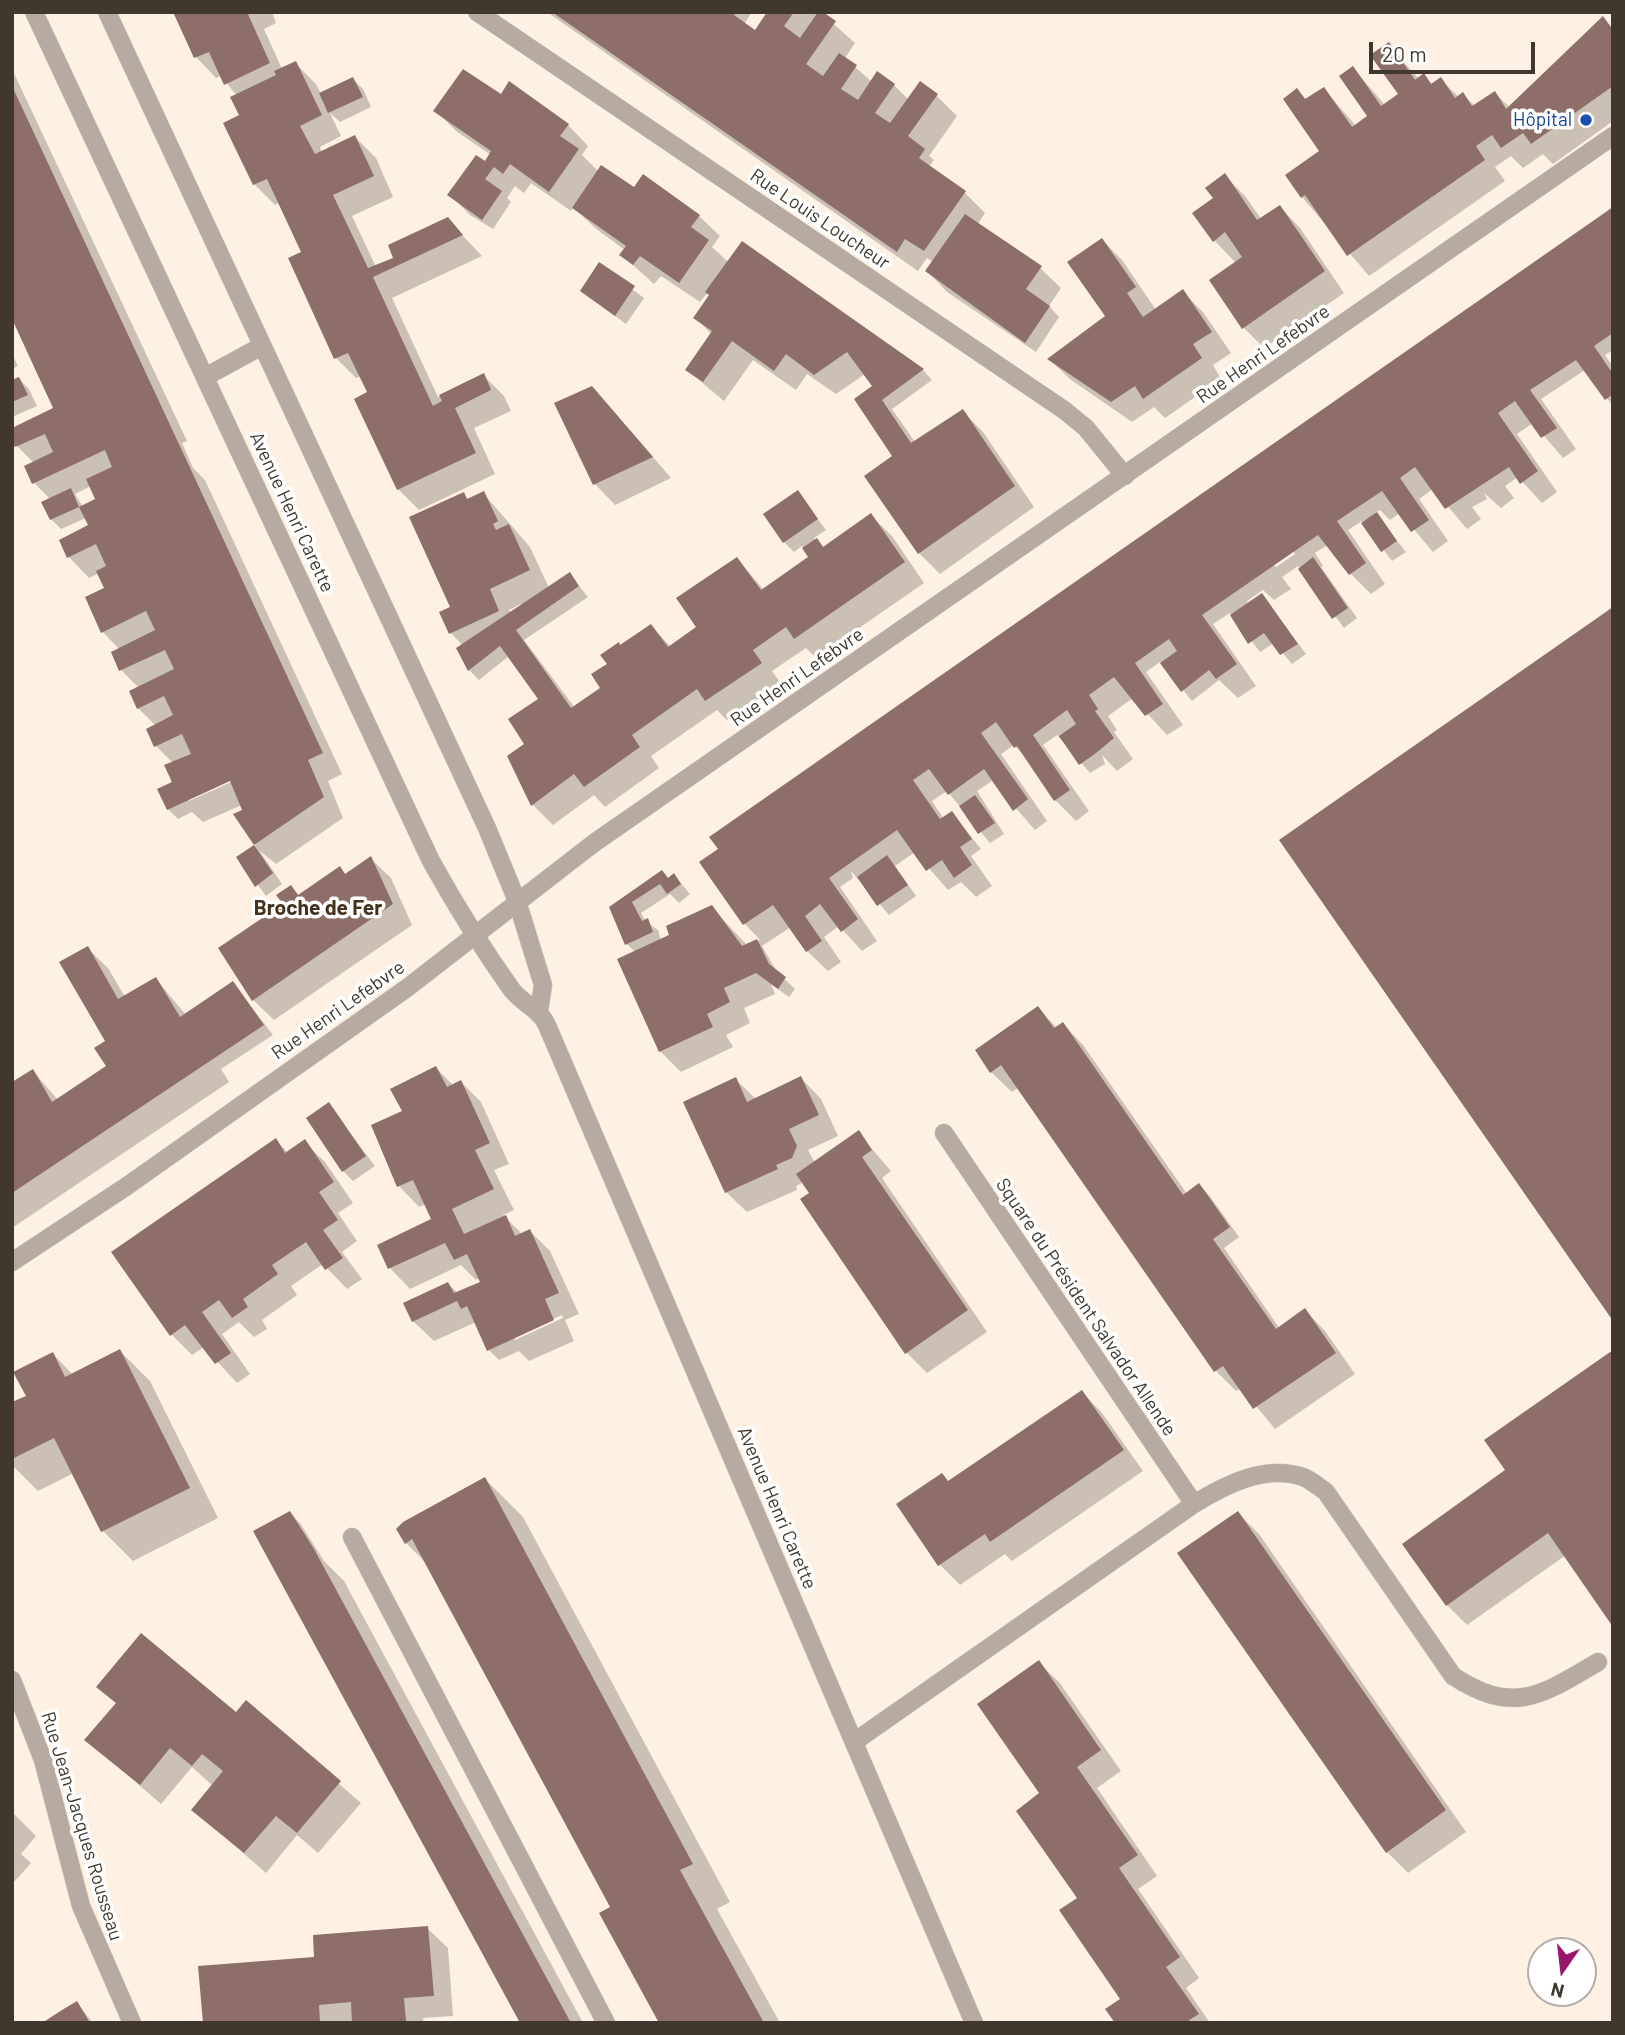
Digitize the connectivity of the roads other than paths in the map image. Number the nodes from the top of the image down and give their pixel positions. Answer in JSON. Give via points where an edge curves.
{"nodes":[{"id":1,"x":34,"y":12,"type":"edge"},
{"id":2,"x":107,"y":12,"type":"edge"},
{"id":3,"x":477,"y":12,"type":"edge"},
{"id":4,"x":1613,"y":136,"type":"edge"},
{"id":5,"x":262,"y":346,"type":"junction"},
{"id":6,"x":205,"y":377,"type":"junction"},
{"id":7,"x":1125,"y":476,"type":"junction"},
{"id":8,"x":517,"y":901,"type":"junction"},
{"id":9,"x":473,"y":936,"type":"junction"},
{"id":10,"x":539,"y":1011,"type":"junction"},
{"id":11,"x":943,"y":1133,"type":"dead end"},
{"id":12,"x":12,"y":1262,"type":"edge"},
{"id":13,"x":1194,"y":1504,"type":"junction"},
{"id":14,"x":352,"y":1536,"type":"dead end"},
{"id":15,"x":1598,"y":1662,"type":"dead end"},
{"id":16,"x":12,"y":1680,"type":"edge"},
{"id":17,"x":854,"y":1742,"type":"junction"},
{"id":18,"x":132,"y":2023,"type":"edge"},
{"id":19,"x":606,"y":2023,"type":"edge"},
{"id":20,"x":974,"y":2023,"type":"edge"}],
"edges":[{"from":1,"to":6,"type":"street","name":"Avenue Henri Carette"},
{"from":2,"to":5,"type":"street","name":"Avenue Henri Carette"},
{"from":3,"to":7,"type":"street","name":"Rue Louis Loucheur","via":[[1064,410],[1086,428]]},
{"from":4,"to":7,"type":"street","name":"Rue Henri Lefebvre"},
{"from":5,"to":6,"type":"street"},
{"from":5,"to":8,"type":"street","name":"Avenue Henri Carette"},
{"from":6,"to":9,"type":"street","name":"Avenue Henri Carette","via":[[431,861]]},
{"from":7,"to":8,"type":"street","name":"Rue Henri Lefebvre"},
{"from":8,"to":9,"type":"street","name":"Rue Henri Lefebvre"},
{"from":8,"to":10,"type":"street","name":"Avenue Henri Carette","via":[[543,985]]},
{"from":9,"to":10,"type":"street","name":"Avenue Henri Carette","via":[[520,1000]]},
{"from":9,"to":12,"type":"street","name":"Rue Henri Lefebvre","via":[[379,1008]]},
{"from":10,"to":17,"type":"street","name":"Avenue Henri Carette"},
{"from":11,"to":13,"type":"street","name":"Square du Président Salvador Allende"},
{"from":13,"to":15,"type":"street","via":[[1224,1485],[1276,1474],[1303,1478],[1326,1492],[1453,1676],[1474,1690],[1496,1698],[1544,1694]]},
{"from":13,"to":17,"type":"street"},
{"from":14,"to":19,"type":"street"},
{"from":16,"to":18,"type":"street","name":"Rue Jean-Jacques Rousseau","via":[[43,1760],[81,1906]]},
{"from":17,"to":20,"type":"street","name":"Avenue Henri Carette"}]}
